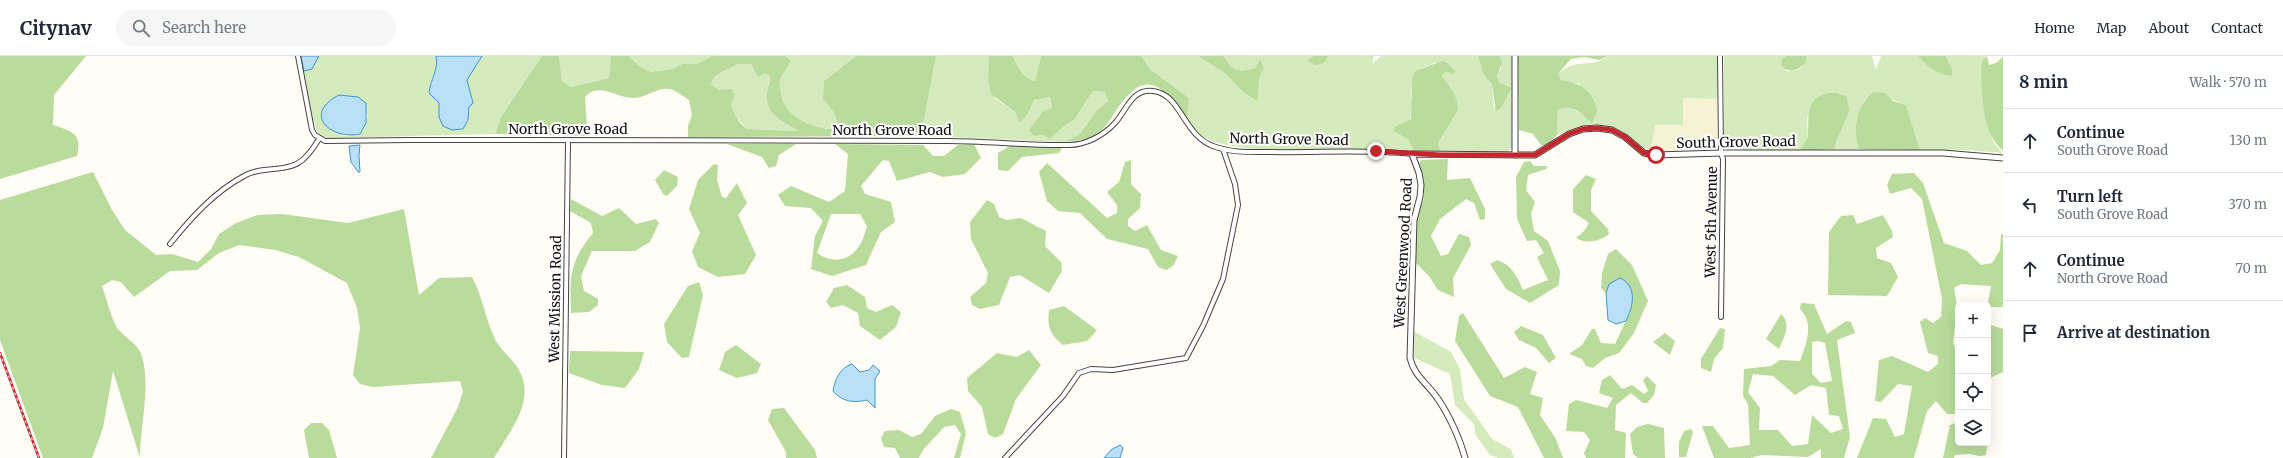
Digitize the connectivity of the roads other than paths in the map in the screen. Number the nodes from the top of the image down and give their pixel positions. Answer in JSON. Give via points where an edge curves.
{"nodes":[{"id":1,"x":298,"y":56,"type":"edge"},
{"id":2,"x":1515,"y":56,"type":"edge"},
{"id":3,"x":1720,"y":56,"type":"edge"},
{"id":4,"x":319,"y":139,"type":"junction"},
{"id":5,"x":568,"y":140,"type":"junction"},
{"id":6,"x":1223,"y":149,"type":"junction"},
{"id":7,"x":1721,"y":153,"type":"junction"},
{"id":8,"x":1412,"y":154,"type":"junction"},
{"id":9,"x":1515,"y":155,"type":"junction"},
{"id":10,"x":2003,"y":158,"type":"edge"},
{"id":11,"x":170,"y":244,"type":"dead end"},
{"id":12,"x":1721,"y":316,"type":"dead end"},
{"id":13,"x":564,"y":458,"type":"edge"},
{"id":14,"x":1005,"y":458,"type":"edge"},
{"id":15,"x":1465,"y":458,"type":"edge"}],
"edges":[{"from":1,"to":4,"type":"street","via":[[312,130]]},
{"from":2,"to":9,"type":"street"},
{"from":3,"to":7,"type":"street","name":"West 5th Avenue"},
{"from":4,"to":5,"type":"street","name":"North Grove Road"},
{"from":4,"to":11,"type":"street","via":[[303,161],[295,166],[255,171],[237,180],[196,213]]},
{"from":5,"to":6,"type":"street","name":"North Grove Road","via":[[952,141],[1078,145],[1103,133],[1114,124],[1137,94],[1155,91],[1170,100],[1195,135]]},
{"from":5,"to":13,"type":"street","name":"West Mission Road"},
{"from":6,"to":8,"type":"street","name":"North Grove Road","via":[[1276,152],[1377,151]]},
{"from":6,"to":14,"type":"street","via":[[1236,184],[1238,205],[1223,279],[1204,326],[1186,358],[1113,370],[1091,369],[1079,373],[1063,396]]},
{"from":7,"to":9,"type":"street","name":"South Grove Road","via":[[1644,153],[1612,130],[1597,128],[1569,134],[1535,155]]},
{"from":7,"to":10,"type":"street","name":"South Grove Road","via":[[1943,153]]},
{"from":7,"to":12,"type":"street","name":"West 5th Avenue"},
{"from":8,"to":9,"type":"street","name":"South Grove Road"},
{"from":8,"to":15,"type":"street","name":"West Greenwood Road","via":[[1421,185],[1414,220],[1410,358],[1417,375],[1438,399]]}]}
